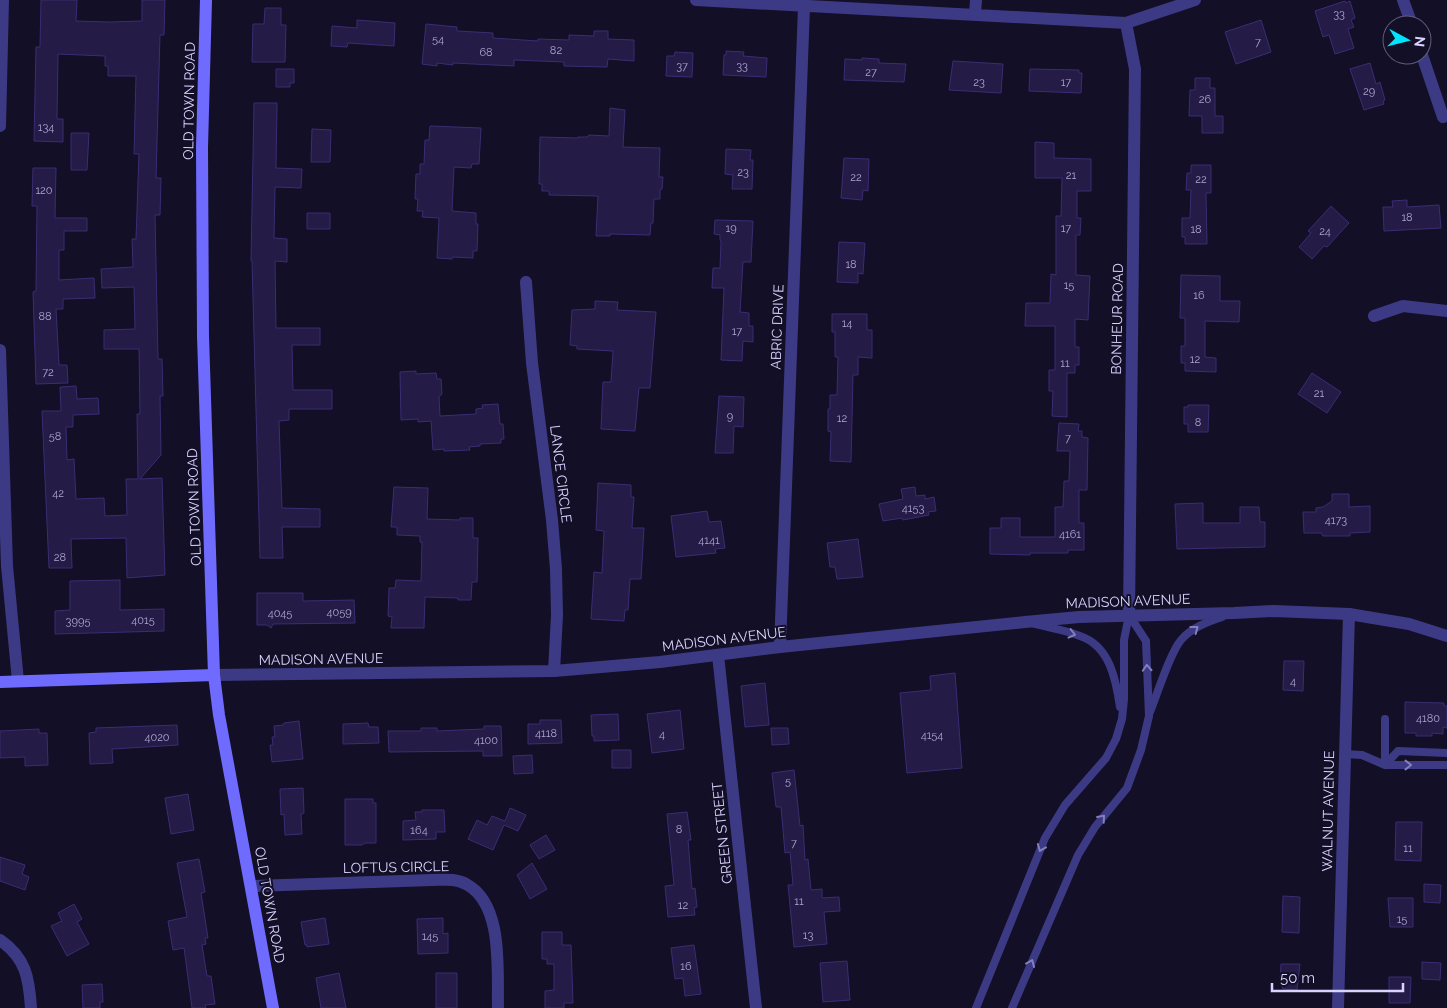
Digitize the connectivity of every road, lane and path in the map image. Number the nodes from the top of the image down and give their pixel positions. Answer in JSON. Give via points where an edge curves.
{"nodes":[{"id":1,"x":3,"y":0,"type":"edge"},
{"id":2,"x":206,"y":0,"type":"edge"},
{"id":3,"x":696,"y":0,"type":"edge"},
{"id":4,"x":976,"y":0,"type":"edge"},
{"id":5,"x":1195,"y":0,"type":"edge"},
{"id":6,"x":1403,"y":0,"type":"edge"},
{"id":7,"x":804,"y":7,"type":"junction"},
{"id":8,"x":975,"y":14,"type":"junction"},
{"id":9,"x":1408,"y":15,"type":"edge"},
{"id":10,"x":1126,"y":23,"type":"junction"},
{"id":11,"x":1425,"y":65,"type":"edge"},
{"id":12,"x":0,"y":109,"type":"edge"},
{"id":13,"x":1443,"y":117,"type":"dead end"},
{"id":14,"x":0,"y":126,"type":"edge"},
{"id":15,"x":526,"y":282,"type":"dead end"},
{"id":16,"x":1447,"y":311,"type":"edge"},
{"id":17,"x":1374,"y":316,"type":"dead end"},
{"id":18,"x":0,"y":350,"type":"edge"},
{"id":19,"x":1234,"y":613,"type":"junction"},
{"id":20,"x":1349,"y":614,"type":"junction"},
{"id":21,"x":1129,"y":615,"type":"junction"},
{"id":22,"x":1025,"y":622,"type":"junction"},
{"id":23,"x":1447,"y":636,"type":"edge"},
{"id":24,"x":780,"y":647,"type":"junction"},
{"id":25,"x":718,"y":655,"type":"junction"},
{"id":26,"x":554,"y":671,"type":"junction"},
{"id":27,"x":214,"y":675,"type":"junction"},
{"id":28,"x":18,"y":681,"type":"junction"},
{"id":29,"x":0,"y":682,"type":"edge"},
{"id":30,"x":1149,"y":716,"type":"junction"},
{"id":31,"x":1122,"y":719,"type":"junction"},
{"id":32,"x":1385,"y":719,"type":"dead end"},
{"id":33,"x":1447,"y":753,"type":"edge"},
{"id":34,"x":1344,"y":754,"type":"junction"},
{"id":35,"x":1385,"y":765,"type":"junction"},
{"id":36,"x":1447,"y":765,"type":"edge"},
{"id":37,"x":251,"y":886,"type":"junction"},
{"id":38,"x":0,"y":940,"type":"edge"},
{"id":39,"x":31,"y":1008,"type":"edge"},
{"id":40,"x":273,"y":1008,"type":"edge"},
{"id":41,"x":498,"y":1008,"type":"edge"},
{"id":42,"x":756,"y":1008,"type":"edge"},
{"id":43,"x":976,"y":1008,"type":"edge"},
{"id":44,"x":1012,"y":1008,"type":"edge"},
{"id":45,"x":1338,"y":1008,"type":"edge"}],
"edges":[{"from":1,"to":12,"type":"street"},
{"from":2,"to":27,"type":"main road","name":"OLD TOWN ROAD","via":[[202,147],[203,336]]},
{"from":3,"to":7,"type":"street"},
{"from":4,"to":8,"type":"street"},
{"from":5,"to":10,"type":"street"},
{"from":6,"to":9,"type":"street"},
{"from":7,"to":8,"type":"street"},
{"from":7,"to":24,"type":"street","name":"ABRIC DRIVE"},
{"from":8,"to":10,"type":"street"},
{"from":10,"to":21,"type":"street","name":"BONHEUR ROAD","via":[[1135,69]]},
{"from":11,"to":13,"type":"street"},
{"from":12,"to":14,"type":"street"},
{"from":15,"to":26,"type":"street","name":"LANCE CIRCLE","via":[[556,569]]},
{"from":16,"to":17,"type":"street","via":[[1403,306]]},
{"from":18,"to":28,"type":"street","via":[[6,566]]},
{"from":19,"to":20,"type":"street","name":"MADISON AVENUE"},
{"from":19,"to":21,"type":"street","name":"MADISON AVENUE"},
{"from":30,"to":19,"type":"lane","one_way":true,"via":[[1181,640],[1204,622]]},
{"from":20,"to":23,"type":"street","name":"MADISON AVENUE","via":[[1409,624]]},
{"from":20,"to":34,"type":"street","name":"WALNUT AVENUE"},
{"from":21,"to":22,"type":"street","name":"MADISON AVENUE"},
{"from":30,"to":21,"type":"lane","one_way":true,"via":[[1146,641]]},
{"from":21,"to":31,"type":"lane","via":[[1124,640]]},
{"from":22,"to":24,"type":"street","name":"MADISON AVENUE"},
{"from":22,"to":31,"type":"lane","one_way":true,"via":[[1082,636],[1107,657]]},
{"from":24,"to":25,"type":"street","name":"MADISON AVENUE"},
{"from":25,"to":26,"type":"street","name":"MADISON AVENUE"},
{"from":25,"to":42,"type":"street","name":"GREEN STREET"},
{"from":26,"to":27,"type":"street","name":"MADISON AVENUE"},
{"from":27,"to":28,"type":"main road","name":"MADISON AVENUE"},
{"from":27,"to":37,"type":"main road","name":"OLD TOWN ROAD"},
{"from":28,"to":29,"type":"main road","name":"MADISON AVENUE"},
{"from":44,"to":30,"type":"lane","one_way":true,"via":[[1078,855],[1094,827],[1127,788],[1142,750]]},
{"from":31,"to":43,"type":"lane","one_way":true,"via":[[1106,758],[1065,805],[1045,838]]},
{"from":32,"to":35,"type":"lane"},
{"from":33,"to":35,"type":"lane","via":[[1398,751]]},
{"from":34,"to":35,"type":"lane","via":[[1362,754]]},
{"from":34,"to":45,"type":"street","name":"WALNUT AVENUE"},
{"from":35,"to":36,"type":"lane","one_way":true},
{"from":37,"to":40,"type":"main road","name":"OLD TOWN ROAD"},
{"from":37,"to":41,"type":"street","name":"LOFTUS CIRCLE","via":[[432,880],[457,880],[467,884],[485,905],[496,934]]},
{"from":38,"to":39,"type":"street","via":[[22,962],[29,983]]}]}
